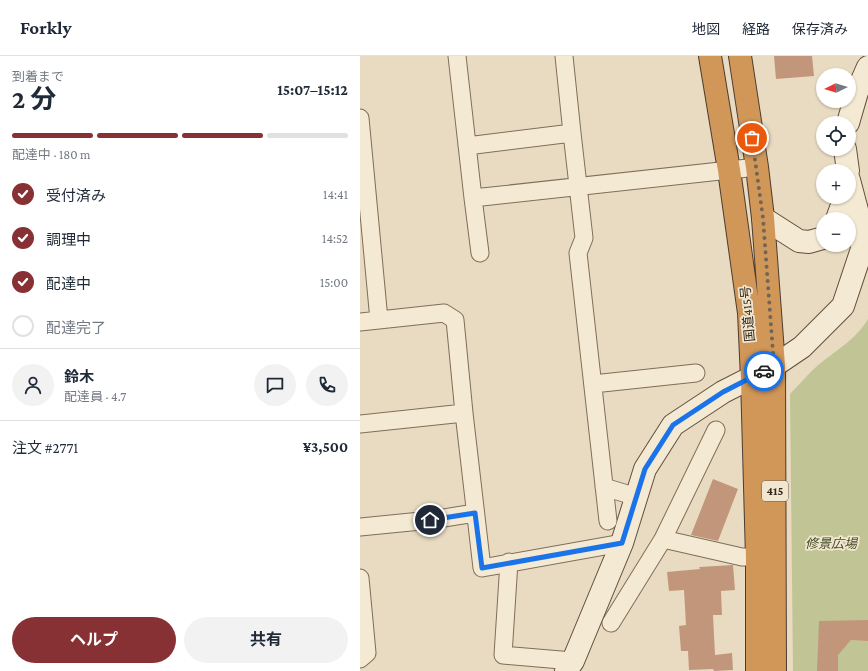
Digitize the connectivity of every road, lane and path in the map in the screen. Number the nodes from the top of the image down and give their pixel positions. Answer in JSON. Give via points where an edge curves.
{"nodes":[{"id":1,"x":457,"y":56,"type":"edge"},
{"id":2,"x":564,"y":56,"type":"edge"},
{"id":3,"x":710,"y":56,"type":"edge"},
{"id":4,"x":740,"y":56,"type":"edge"},
{"id":5,"x":868,"y":67,"type":"edge"},
{"id":6,"x":850,"y":116,"type":"edge"},
{"id":7,"x":360,"y":118,"type":"edge"},
{"id":8,"x":572,"y":133,"type":"junction"},
{"id":9,"x":467,"y":146,"type":"junction"},
{"id":10,"x":757,"y":167,"type":"junction"},
{"id":11,"x":729,"y":170,"type":"junction"},
{"id":12,"x":578,"y":186,"type":"junction"},
{"id":13,"x":473,"y":198,"type":"junction"},
{"id":14,"x":855,"y":204,"type":"edge"},
{"id":15,"x":763,"y":218,"type":"junction"},
{"id":16,"x":816,"y":240,"type":"edge"},
{"id":17,"x":480,"y":253,"type":"dead end"},
{"id":18,"x":379,"y":320,"type":"junction"},
{"id":19,"x":360,"y":322,"type":"edge"},
{"id":20,"x":774,"y":366,"type":"junction"},
{"id":21,"x":696,"y":373,"type":"dead end"},
{"id":22,"x":752,"y":378,"type":"junction"},
{"id":23,"x":594,"y":384,"type":"junction"},
{"id":24,"x":464,"y":413,"type":"junction"},
{"id":25,"x":360,"y":424,"type":"edge"},
{"id":26,"x":716,"y":430,"type":"dead end"},
{"id":27,"x":604,"y":487,"type":"junction"},
{"id":28,"x":637,"y":497,"type":"junction"},
{"id":29,"x":475,"y":513,"type":"junction"},
{"id":30,"x":608,"y":521,"type":"dead end"},
{"id":31,"x":360,"y":527,"type":"edge"},
{"id":32,"x":663,"y":539,"type":"junction"},
{"id":33,"x":622,"y":543,"type":"junction"},
{"id":34,"x":766,"y":557,"type":"junction"},
{"id":35,"x":509,"y":562,"type":"junction"},
{"id":36,"x":360,"y":578,"type":"edge"},
{"id":37,"x":611,"y":623,"type":"dead end"},
{"id":38,"x":360,"y":659,"type":"edge"},
{"id":39,"x":570,"y":666,"type":"edge"},
{"id":40,"x":757,"y":671,"type":"edge"},
{"id":41,"x":775,"y":671,"type":"edge"}],
"edges":[{"from":1,"to":9,"type":"street"},
{"from":2,"to":8,"type":"street"},
{"from":3,"to":11,"type":"highway","name":"国道415号","number":"415"},
{"from":4,"to":10,"type":"highway","name":"国道415号","number":"415"},
{"from":5,"to":6,"type":"main road","via":[[856,92]]},
{"from":7,"to":18,"type":"street"},
{"from":8,"to":9,"type":"street"},
{"from":8,"to":12,"type":"street"},
{"from":9,"to":13,"type":"street"},
{"from":10,"to":11,"type":"street"},
{"from":10,"to":15,"type":"highway","name":"国道415号","number":"415"},
{"from":11,"to":12,"type":"street"},
{"from":11,"to":22,"type":"highway","name":"国道415号","number":"415","via":[[749,313]]},
{"from":12,"to":13,"type":"street"},
{"from":12,"to":23,"type":"street","via":[[584,238],[578,253]]},
{"from":13,"to":17,"type":"street"},
{"from":14,"to":20,"type":"main road","via":[[862,249],[844,306],[802,347]]},
{"from":15,"to":16,"type":"main road","via":[[799,241]]},
{"from":15,"to":20,"type":"highway","name":"国道415号","number":"415"},
{"from":18,"to":19,"type":"street"},
{"from":18,"to":24,"type":"street","via":[[444,313],[455,320]]},
{"from":20,"to":22,"type":"main road"},
{"from":20,"to":34,"type":"highway","name":"国道415号","number":"415"},
{"from":21,"to":23,"type":"street"},
{"from":22,"to":28,"type":"main road","via":[[723,392],[673,425],[645,469]]},
{"from":22,"to":34,"type":"highway","name":"国道415号","number":"415"},
{"from":23,"to":27,"type":"street"},
{"from":24,"to":25,"type":"street"},
{"from":24,"to":29,"type":"street"},
{"from":26,"to":32,"type":"street"},
{"from":27,"to":28,"type":"street"},
{"from":27,"to":30,"type":"street"},
{"from":28,"to":33,"type":"main road"},
{"from":29,"to":31,"type":"street"},
{"from":29,"to":35,"type":"street","via":[[482,568]]},
{"from":32,"to":34,"type":"street","via":[[742,557]]},
{"from":32,"to":37,"type":"street"},
{"from":33,"to":35,"type":"street"},
{"from":33,"to":39,"type":"main road"},
{"from":34,"to":40,"type":"highway","name":"国道415号","number":"415"},
{"from":34,"to":41,"type":"highway","name":"国道415号","number":"415"},
{"from":35,"to":39,"type":"street","via":[[503,655]]},
{"from":36,"to":38,"type":"street","via":[[367,653]]}]}
